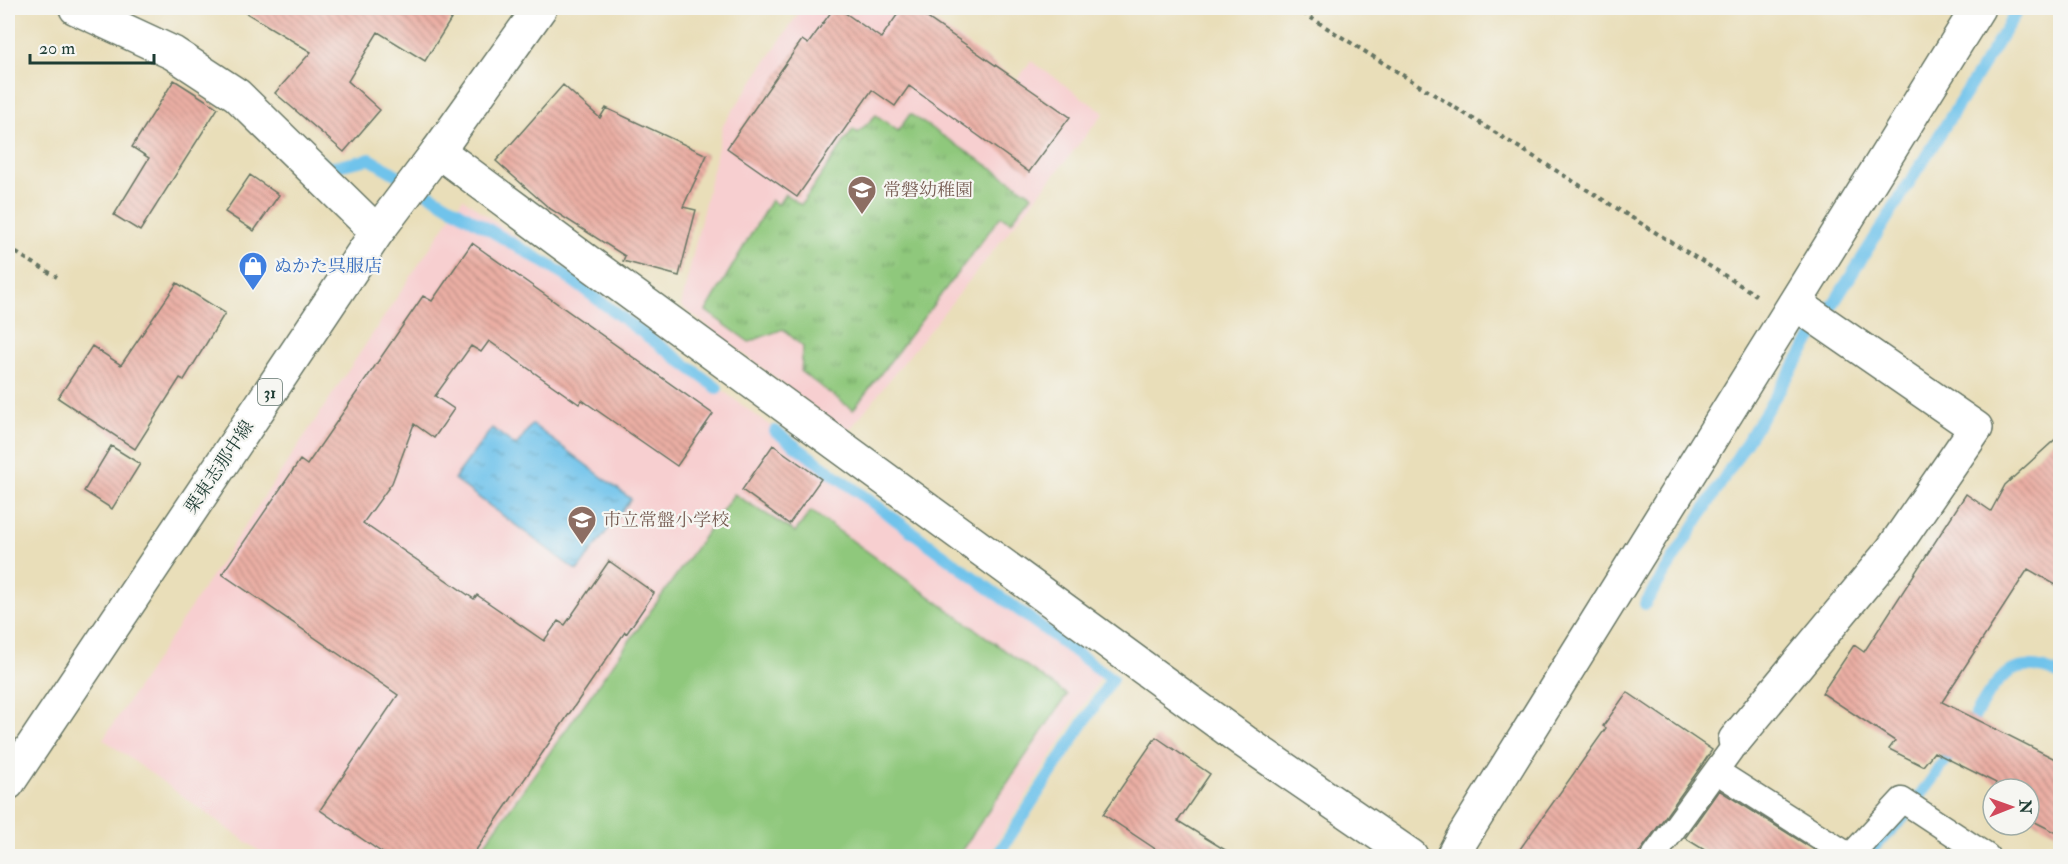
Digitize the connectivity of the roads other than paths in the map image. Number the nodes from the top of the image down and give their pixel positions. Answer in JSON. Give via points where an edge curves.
{"nodes":[{"id":1,"x":76,"y":8,"type":"edge"},
{"id":2,"x":540,"y":8,"type":"edge"},
{"id":3,"x":1978,"y":8,"type":"edge"},
{"id":4,"x":438,"y":151,"type":"junction"},
{"id":5,"x":377,"y":232,"type":"junction"},
{"id":6,"x":1805,"y":314,"type":"junction"},
{"id":7,"x":1735,"y":740,"type":"joint"},
{"id":8,"x":1716,"y":771,"type":"junction"},
{"id":9,"x":8,"y":783,"type":"edge"},
{"id":10,"x":1411,"y":856,"type":"edge"},
{"id":11,"x":1453,"y":856,"type":"edge"},
{"id":12,"x":1654,"y":856,"type":"edge"},
{"id":13,"x":1987,"y":856,"type":"edge"}],
"edges":[{"from":1,"to":5,"type":"street","via":[[173,53],[237,95]]},
{"from":2,"to":4,"type":"street","name":"栗東志那中線","number":"31"},
{"from":3,"to":6,"type":"street"},
{"from":4,"to":5,"type":"street","name":"栗東志那中線","number":"31"},
{"from":4,"to":10,"type":"street","via":[[1245,742]]},
{"from":5,"to":9,"type":"street","name":"栗東志那中線","number":"31"},
{"from":6,"to":7,"type":"street","via":[[1976,428],[1892,550]]},
{"from":6,"to":11,"type":"street"},
{"from":7,"to":8,"type":"lane"},
{"from":8,"to":12,"type":"lane"},
{"from":8,"to":13,"type":"lane","via":[[1845,853],[1854,852],[1902,801]]}]}
